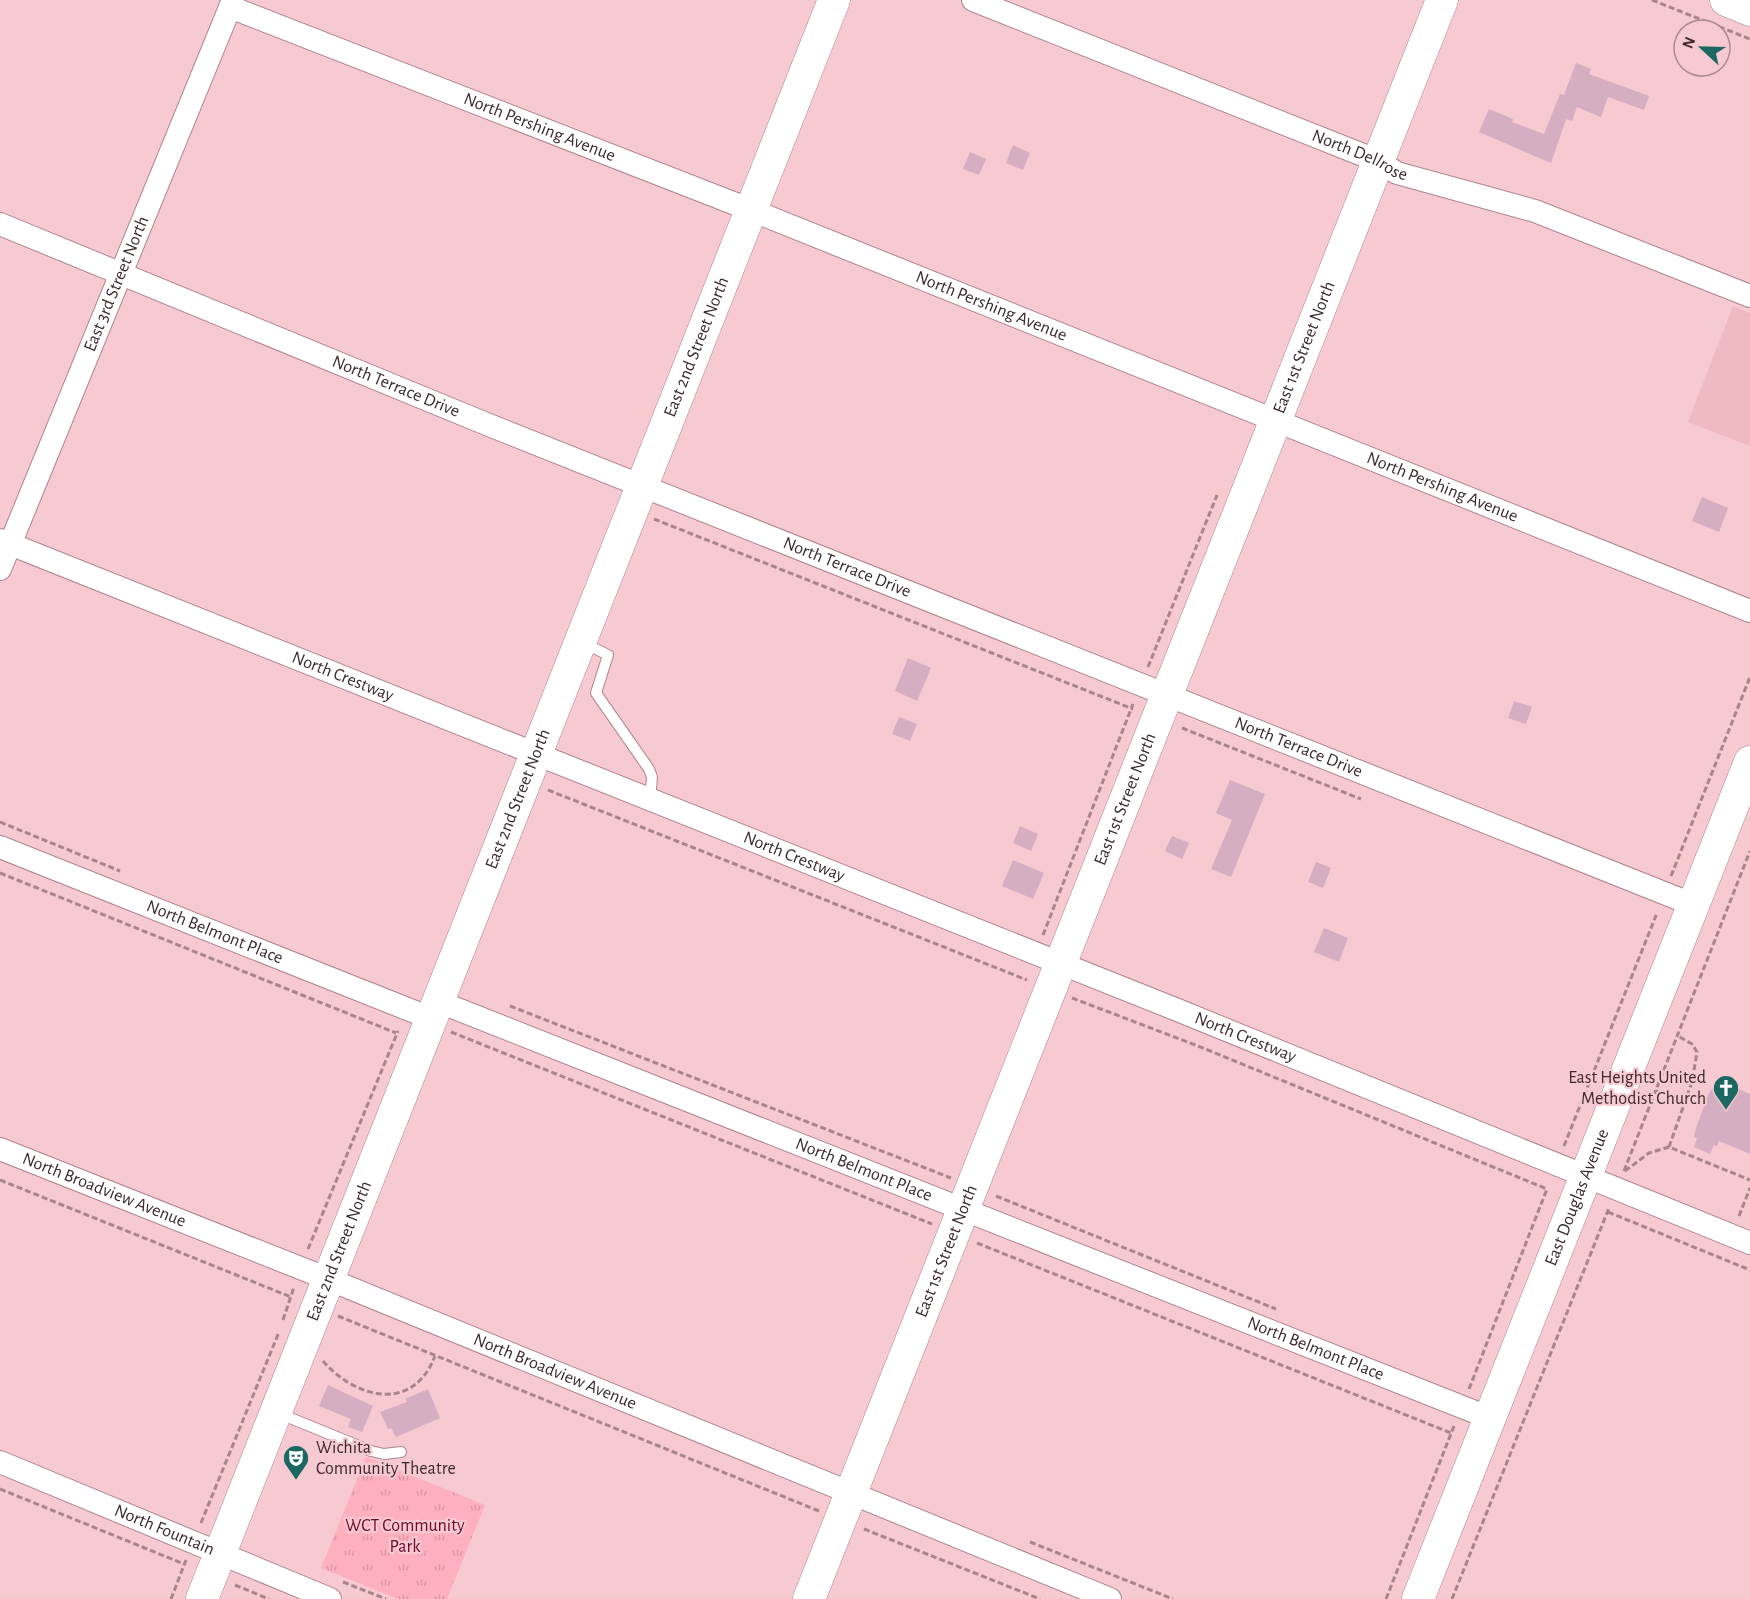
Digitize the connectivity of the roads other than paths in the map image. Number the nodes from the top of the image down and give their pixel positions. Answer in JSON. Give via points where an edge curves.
{"nodes":[{"id":1,"x":834,"y":0,"type":"edge"},
{"id":2,"x":973,"y":0,"type":"edge"},
{"id":3,"x":1442,"y":0,"type":"edge"},
{"id":4,"x":1726,"y":0,"type":"edge"},
{"id":5,"x":232,"y":3,"type":"edge"},
{"id":6,"x":1750,"y":10,"type":"edge"},
{"id":7,"x":1378,"y":161,"type":"junction"},
{"id":8,"x":751,"y":210,"type":"junction"},
{"id":9,"x":0,"y":224,"type":"edge"},
{"id":10,"x":121,"y":274,"type":"junction"},
{"id":11,"x":1750,"y":296,"type":"edge"},
{"id":12,"x":1275,"y":421,"type":"junction"},
{"id":13,"x":637,"y":498,"type":"junction"},
{"id":14,"x":5,"y":542,"type":"edge"},
{"id":15,"x":0,"y":569,"type":"edge"},
{"id":16,"x":1750,"y":611,"type":"edge"},
{"id":17,"x":580,"y":641,"type":"junction"},
{"id":18,"x":1162,"y":708,"type":"junction"},
{"id":19,"x":534,"y":755,"type":"junction"},
{"id":20,"x":1750,"y":762,"type":"edge"},
{"id":21,"x":650,"y":801,"type":"junction"},
{"id":22,"x":0,"y":847,"type":"edge"},
{"id":23,"x":1694,"y":905,"type":"junction"},
{"id":24,"x":1061,"y":963,"type":"junction"},
{"id":25,"x":431,"y":1017,"type":"junction"},
{"id":26,"x":0,"y":1149,"type":"edge"},
{"id":27,"x":1586,"y":1177,"type":"junction"},
{"id":28,"x":958,"y":1221,"type":"junction"},
{"id":29,"x":1750,"y":1243,"type":"edge"},
{"id":30,"x":322,"y":1293,"type":"junction"},
{"id":31,"x":275,"y":1412,"type":"junction"},
{"id":32,"x":1476,"y":1412,"type":"junction"},
{"id":33,"x":401,"y":1452,"type":"dead end"},
{"id":34,"x":0,"y":1462,"type":"edge"},
{"id":35,"x":844,"y":1506,"type":"junction"},
{"id":36,"x":211,"y":1576,"type":"edge"},
{"id":37,"x":330,"y":1599,"type":"edge"},
{"id":38,"x":808,"y":1599,"type":"edge"},
{"id":39,"x":1110,"y":1599,"type":"edge"},
{"id":40,"x":1418,"y":1599,"type":"edge"}],
"edges":[{"from":1,"to":8,"type":"street","name":"East 2nd Street North"},
{"from":2,"to":7,"type":"street","name":"North Dellrose"},
{"from":3,"to":7,"type":"street","name":"East 1st Street North"},
{"from":4,"to":6,"type":"street"},
{"from":5,"to":8,"type":"street","name":"North Pershing Avenue"},
{"from":5,"to":10,"type":"street","name":"East 3rd Street North"},
{"from":7,"to":11,"type":"street","name":"North Dellrose","via":[[1397,173],[1535,211]]},
{"from":7,"to":12,"type":"street","name":"East 1st Street North"},
{"from":8,"to":12,"type":"street","name":"North Pershing Avenue"},
{"from":8,"to":13,"type":"street","name":"East 2nd Street North"},
{"from":9,"to":10,"type":"street","name":"North Terrace Drive"},
{"from":10,"to":13,"type":"street","name":"North Terrace Drive"},
{"from":10,"to":14,"type":"street","name":"East 3rd Street North"},
{"from":12,"to":16,"type":"street","name":"North Pershing Avenue"},
{"from":12,"to":18,"type":"street","name":"East 1st Street North"},
{"from":13,"to":17,"type":"street","name":"East 2nd Street North"},
{"from":13,"to":18,"type":"street","name":"North Terrace Drive"},
{"from":14,"to":15,"type":"street","name":"East 3rd Street North"},
{"from":14,"to":19,"type":"street","name":"North Crestway"},
{"from":17,"to":19,"type":"street","name":"East 2nd Street North"},
{"from":17,"to":21,"type":"lane","via":[[608,655],[596,693],[650,769]]},
{"from":18,"to":23,"type":"street","name":"North Terrace Drive"},
{"from":18,"to":24,"type":"street","name":"East 1st Street North"},
{"from":19,"to":21,"type":"street","name":"North Crestway"},
{"from":19,"to":25,"type":"street","name":"East 2nd Street North"},
{"from":20,"to":23,"type":"street","name":"East Douglas Avenue"},
{"from":21,"to":24,"type":"street","name":"North Crestway"},
{"from":22,"to":25,"type":"street","name":"North Belmont Place"},
{"from":23,"to":27,"type":"street","name":"East Douglas Avenue"},
{"from":24,"to":27,"type":"street","name":"North Crestway"},
{"from":24,"to":28,"type":"street","name":"East 1st Street North"},
{"from":25,"to":28,"type":"street","name":"North Belmont Place"},
{"from":25,"to":30,"type":"street","name":"East 2nd Street North"},
{"from":26,"to":30,"type":"street","name":"North Broadview Avenue"},
{"from":27,"to":29,"type":"street","name":"North Crestway","via":[[1620,1180]]},
{"from":27,"to":32,"type":"street","name":"East Douglas Avenue"},
{"from":28,"to":32,"type":"street","name":"North Belmont Place"},
{"from":28,"to":35,"type":"street","name":"East 1st Street North"},
{"from":30,"to":31,"type":"street","name":"East 2nd Street North"},
{"from":30,"to":35,"type":"street","name":"North Broadview Avenue"},
{"from":31,"to":33,"type":"lane","via":[[371,1451]]},
{"from":31,"to":36,"type":"street","name":"East 2nd Street North"},
{"from":32,"to":40,"type":"street","name":"East Douglas Avenue"},
{"from":34,"to":36,"type":"street","name":"North Fountain"},
{"from":35,"to":38,"type":"street","name":"East 1st Street North"},
{"from":35,"to":39,"type":"street","name":"North Broadview Avenue"},
{"from":36,"to":37,"type":"street","name":"North Fountain"}]}
